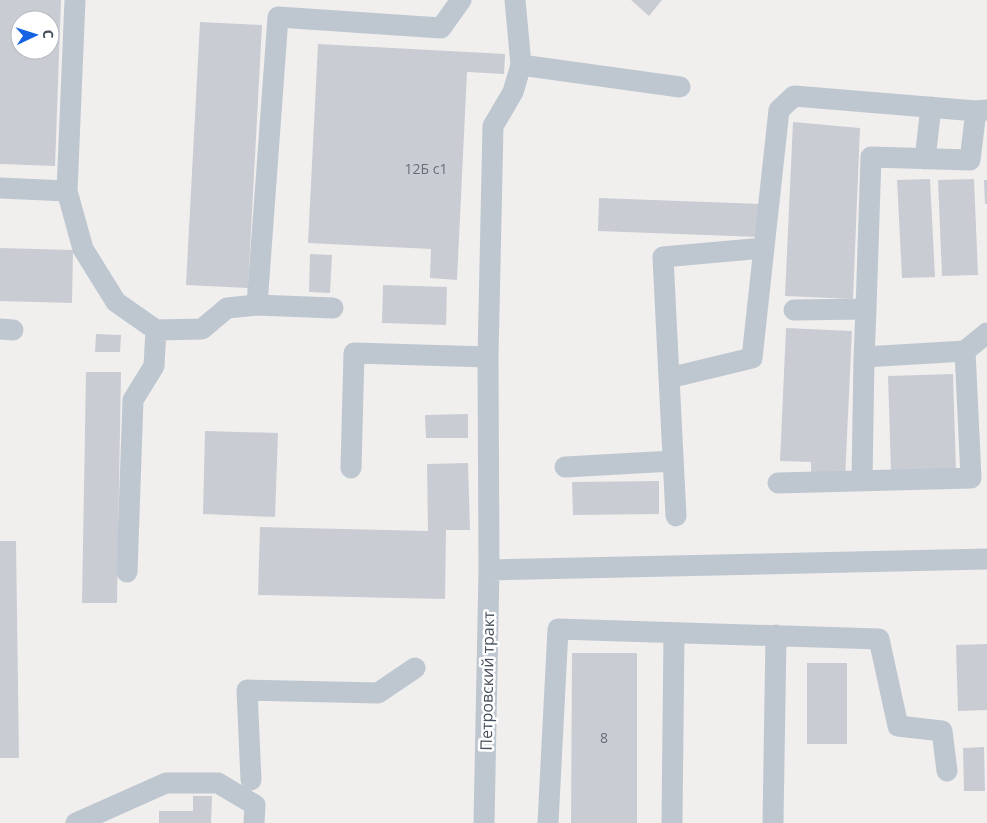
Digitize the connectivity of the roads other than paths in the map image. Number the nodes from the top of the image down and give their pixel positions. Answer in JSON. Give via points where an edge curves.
{"nodes":[{"id":1,"x":74,"y":0,"type":"edge"},
{"id":2,"x":460,"y":0,"type":"edge"},
{"id":3,"x":516,"y":0,"type":"edge"},
{"id":4,"x":521,"y":65,"type":"junction"},
{"id":5,"x":680,"y":87,"type":"dead end"},
{"id":6,"x":931,"y":107,"type":"junction"},
{"id":7,"x":981,"y":110,"type":"edge"},
{"id":8,"x":925,"y":158,"type":"junction"},
{"id":9,"x":0,"y":188,"type":"edge"},
{"id":10,"x":68,"y":191,"type":"junction"},
{"id":11,"x":764,"y":248,"type":"junction"},
{"id":12,"x":257,"y":305,"type":"junction"},
{"id":13,"x":333,"y":308,"type":"dead end"},
{"id":14,"x":866,"y":309,"type":"junction"},
{"id":15,"x":794,"y":310,"type":"dead end"},
{"id":16,"x":156,"y":330,"type":"junction"},
{"id":17,"x":987,"y":333,"type":"edge"},
{"id":18,"x":965,"y":351,"type":"junction"},
{"id":19,"x":488,"y":357,"type":"junction"},
{"id":20,"x":864,"y":357,"type":"junction"},
{"id":21,"x":669,"y":378,"type":"junction"},
{"id":22,"x":673,"y":461,"type":"junction"},
{"id":23,"x":565,"y":467,"type":"dead end"},
{"id":24,"x":351,"y":468,"type":"dead end"},
{"id":25,"x":862,"y":481,"type":"junction"},
{"id":26,"x":778,"y":483,"type":"dead end"},
{"id":27,"x":676,"y":516,"type":"dead end"},
{"id":28,"x":987,"y":559,"type":"edge"},
{"id":29,"x":489,"y":570,"type":"junction"},
{"id":30,"x":127,"y":572,"type":"dead end"},
{"id":31,"x":674,"y":633,"type":"junction"},
{"id":32,"x":776,"y":636,"type":"junction"},
{"id":33,"x":415,"y":668,"type":"dead end"},
{"id":34,"x":947,"y":771,"type":"dead end"},
{"id":35,"x":251,"y":780,"type":"junction"},
{"id":36,"x":218,"y":783,"type":"junction"},
{"id":37,"x":254,"y":814,"type":"edge"},
{"id":38,"x":76,"y":823,"type":"edge"},
{"id":39,"x":484,"y":823,"type":"edge"},
{"id":40,"x":548,"y":823,"type":"edge"},
{"id":41,"x":672,"y":823,"type":"edge"},
{"id":42,"x":773,"y":823,"type":"edge"}],
"edges":[{"from":1,"to":10,"type":"street"},
{"from":2,"to":12,"type":"street","via":[[441,28],[278,17]]},
{"from":3,"to":4,"type":"street"},
{"from":4,"to":5,"type":"street"},
{"from":4,"to":19,"type":"street","name":"Петровский тракт","via":[[513,92],[493,126]]},
{"from":6,"to":7,"type":"street"},
{"from":6,"to":8,"type":"street"},
{"from":6,"to":11,"type":"street","via":[[794,96],[779,110]]},
{"from":7,"to":8,"type":"street","via":[[970,160]]},
{"from":8,"to":14,"type":"street","via":[[871,157]]},
{"from":9,"to":10,"type":"street"},
{"from":10,"to":16,"type":"street","via":[[83,249],[116,302]]},
{"from":11,"to":21,"type":"street","via":[[752,358]]},
{"from":11,"to":21,"type":"street","via":[[663,256]]},
{"from":12,"to":13,"type":"street"},
{"from":12,"to":16,"type":"street","via":[[227,308],[202,330]]},
{"from":14,"to":15,"type":"street"},
{"from":14,"to":20,"type":"street"},
{"from":16,"to":30,"type":"street","via":[[154,366],[132,400]]},
{"from":17,"to":18,"type":"street"},
{"from":18,"to":20,"type":"street"},
{"from":18,"to":25,"type":"street","via":[[971,478]]},
{"from":19,"to":24,"type":"street","via":[[354,353]]},
{"from":19,"to":29,"type":"street","name":"Петровский тракт"},
{"from":20,"to":25,"type":"street"},
{"from":21,"to":22,"type":"street"},
{"from":22,"to":23,"type":"street"},
{"from":22,"to":27,"type":"street"},
{"from":25,"to":26,"type":"street"},
{"from":28,"to":29,"type":"street"},
{"from":29,"to":39,"type":"street","name":"Петровский тракт"},
{"from":31,"to":32,"type":"street"},
{"from":31,"to":40,"type":"street","via":[[558,629]]},
{"from":31,"to":41,"type":"street"},
{"from":32,"to":34,"type":"street","via":[[879,638],[898,726],[942,731]]},
{"from":32,"to":42,"type":"street"},
{"from":33,"to":35,"type":"street","via":[[378,693],[247,690]]},
{"from":35,"to":36,"type":"street"},
{"from":35,"to":37,"type":"street"},
{"from":36,"to":37,"type":"street"},
{"from":36,"to":38,"type":"street","via":[[166,783]]}]}
